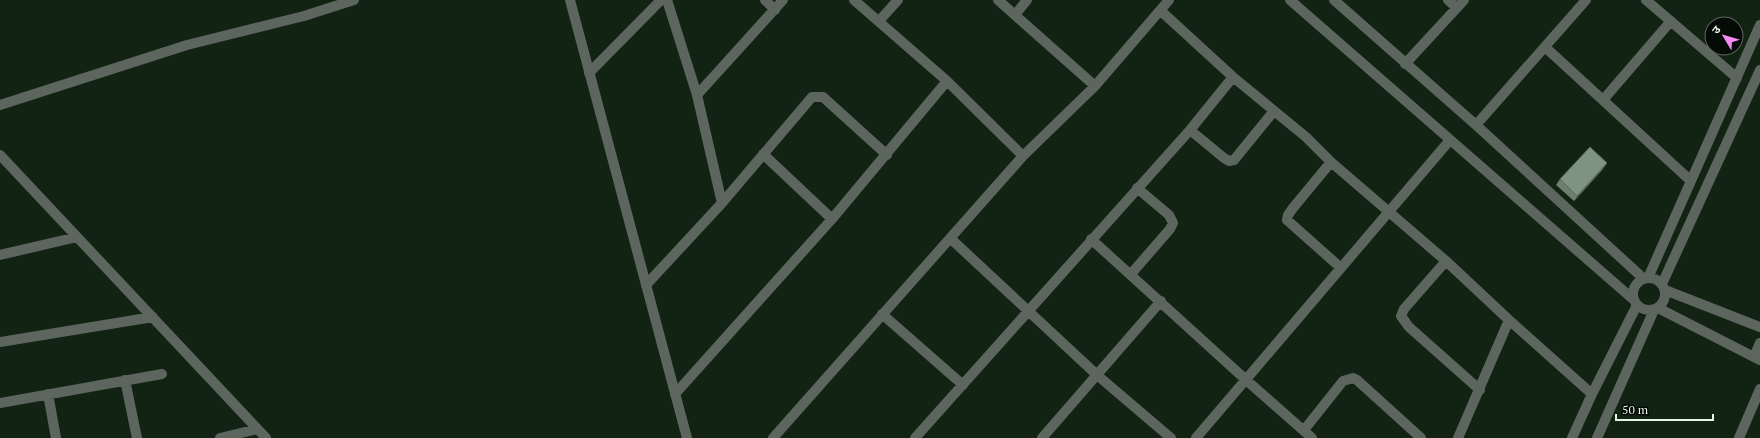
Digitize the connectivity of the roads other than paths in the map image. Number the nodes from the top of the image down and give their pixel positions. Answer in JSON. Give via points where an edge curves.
{"nodes":[{"id":1,"x":354,"y":0,"type":"edge"},
{"id":2,"x":570,"y":0,"type":"edge"},
{"id":3,"x":661,"y":0,"type":"edge"},
{"id":4,"x":667,"y":0,"type":"edge"},
{"id":5,"x":765,"y":0,"type":"edge"},
{"id":6,"x":784,"y":0,"type":"edge"},
{"id":7,"x":854,"y":0,"type":"edge"},
{"id":8,"x":898,"y":0,"type":"edge"},
{"id":9,"x":998,"y":0,"type":"edge"},
{"id":10,"x":1027,"y":0,"type":"edge"},
{"id":11,"x":1169,"y":0,"type":"edge"},
{"id":12,"x":1290,"y":0,"type":"edge"},
{"id":13,"x":1334,"y":0,"type":"edge"},
{"id":14,"x":1448,"y":0,"type":"edge"},
{"id":15,"x":1586,"y":0,"type":"edge"},
{"id":16,"x":1646,"y":0,"type":"edge"},
{"id":17,"x":1460,"y":4,"type":"edge"},
{"id":18,"x":775,"y":10,"type":"junction"},
{"id":19,"x":1161,"y":10,"type":"junction"},
{"id":20,"x":1014,"y":15,"type":"junction"},
{"id":21,"x":1671,"y":21,"type":"junction"},
{"id":22,"x":879,"y":22,"type":"junction"},
{"id":23,"x":1760,"y":26,"type":"edge"},
{"id":24,"x":1757,"y":42,"type":"edge"},
{"id":25,"x":1545,"y":47,"type":"junction"},
{"id":26,"x":1405,"y":64,"type":"junction"},
{"id":27,"x":1760,"y":70,"type":"edge"},
{"id":28,"x":590,"y":73,"type":"junction"},
{"id":29,"x":1234,"y":77,"type":"junction"},
{"id":30,"x":1737,"y":78,"type":"junction"},
{"id":31,"x":947,"y":81,"type":"junction"},
{"id":32,"x":1095,"y":86,"type":"junction"},
{"id":33,"x":697,"y":95,"type":"junction"},
{"id":34,"x":1602,"y":100,"type":"junction"},
{"id":35,"x":0,"y":105,"type":"edge"},
{"id":36,"x":1274,"y":111,"type":"junction"},
{"id":37,"x":1476,"y":125,"type":"junction"},
{"id":38,"x":1190,"y":130,"type":"junction"},
{"id":39,"x":1450,"y":140,"type":"junction"},
{"id":40,"x":763,"y":154,"type":"junction"},
{"id":41,"x":0,"y":155,"type":"edge"},
{"id":42,"x":886,"y":155,"type":"junction"},
{"id":43,"x":1023,"y":156,"type":"junction"},
{"id":44,"x":1331,"y":162,"type":"junction"},
{"id":45,"x":1691,"y":181,"type":"junction"},
{"id":46,"x":1137,"y":188,"type":"junction"},
{"id":47,"x":722,"y":203,"type":"junction"},
{"id":48,"x":1389,"y":212,"type":"junction"},
{"id":49,"x":832,"y":219,"type":"junction"},
{"id":50,"x":77,"y":237,"type":"junction"},
{"id":51,"x":950,"y":238,"type":"junction"},
{"id":52,"x":1091,"y":239,"type":"junction"},
{"id":53,"x":0,"y":255,"type":"edge"},
{"id":54,"x":1446,"y":261,"type":"junction"},
{"id":55,"x":1341,"y":268,"type":"junction"},
{"id":56,"x":1131,"y":274,"type":"junction"},
{"id":57,"x":1646,"y":278,"type":"junction"},
{"id":58,"x":646,"y":285,"type":"junction"},
{"id":59,"x":1664,"y":287,"type":"junction"},
{"id":60,"x":1161,"y":301,"type":"junction"},
{"id":61,"x":1635,"y":302,"type":"junction"},
{"id":62,"x":1656,"y":309,"type":"junction"},
{"id":63,"x":1029,"y":312,"type":"junction"},
{"id":64,"x":882,"y":314,"type":"junction"},
{"id":65,"x":153,"y":316,"type":"junction"},
{"id":66,"x":1509,"y":320,"type":"junction"},
{"id":67,"x":1760,"y":327,"type":"edge"},
{"id":68,"x":0,"y":342,"type":"edge"},
{"id":69,"x":1760,"y":343,"type":"edge"},
{"id":70,"x":1757,"y":359,"type":"edge"},
{"id":71,"x":162,"y":374,"type":"dead end"},
{"id":72,"x":1097,"y":375,"type":"junction"},
{"id":73,"x":1245,"y":379,"type":"junction"},
{"id":74,"x":125,"y":380,"type":"junction"},
{"id":75,"x":963,"y":384,"type":"junction"},
{"id":76,"x":1760,"y":389,"type":"edge"},
{"id":77,"x":1480,"y":390,"type":"junction"},
{"id":78,"x":48,"y":394,"type":"junction"},
{"id":79,"x":675,"y":394,"type":"junction"},
{"id":80,"x":1592,"y":394,"type":"junction"},
{"id":81,"x":0,"y":403,"type":"edge"},
{"id":82,"x":257,"y":429,"type":"junction"},
{"id":83,"x":1304,"y":430,"type":"junction"},
{"id":84,"x":56,"y":438,"type":"edge"},
{"id":85,"x":136,"y":438,"type":"edge"},
{"id":86,"x":220,"y":438,"type":"edge"},
{"id":87,"x":266,"y":438,"type":"edge"},
{"id":88,"x":687,"y":438,"type":"edge"},
{"id":89,"x":773,"y":438,"type":"edge"},
{"id":90,"x":916,"y":438,"type":"edge"},
{"id":91,"x":1042,"y":438,"type":"edge"},
{"id":92,"x":1171,"y":438,"type":"edge"},
{"id":93,"x":1196,"y":438,"type":"edge"},
{"id":94,"x":1312,"y":438,"type":"edge"},
{"id":95,"x":1421,"y":438,"type":"edge"},
{"id":96,"x":1458,"y":438,"type":"edge"},
{"id":97,"x":1572,"y":438,"type":"edge"},
{"id":98,"x":1597,"y":438,"type":"edge"},
{"id":99,"x":1739,"y":438,"type":"edge"}],
"edges":[{"from":1,"to":35,"type":"street","via":[[304,16],[187,45]]},
{"from":2,"to":28,"type":"street"},
{"from":3,"to":28,"type":"street"},
{"from":4,"to":33,"type":"street"},
{"from":5,"to":18,"type":"street"},
{"from":6,"to":18,"type":"street"},
{"from":7,"to":22,"type":"street"},
{"from":8,"to":22,"type":"street"},
{"from":9,"to":20,"type":"street"},
{"from":10,"to":20,"type":"street"},
{"from":11,"to":19,"type":"street"},
{"from":12,"to":39,"type":"street"},
{"from":13,"to":26,"type":"street"},
{"from":14,"to":17,"type":"street"},
{"from":15,"to":25,"type":"street"},
{"from":16,"to":21,"type":"street"},
{"from":17,"to":26,"type":"street"},
{"from":18,"to":33,"type":"street"},
{"from":19,"to":29,"type":"street"},
{"from":19,"to":32,"type":"street"},
{"from":20,"to":32,"type":"street"},
{"from":21,"to":30,"type":"street"},
{"from":21,"to":34,"type":"street"},
{"from":22,"to":31,"type":"street"},
{"from":23,"to":24,"type":"street"},
{"from":24,"to":30,"type":"street"},
{"from":25,"to":34,"type":"street"},
{"from":25,"to":37,"type":"street"},
{"from":26,"to":37,"type":"street"},
{"from":27,"to":59,"type":"street"},
{"from":28,"to":58,"type":"street"},
{"from":29,"to":36,"type":"street"},
{"from":29,"to":38,"type":"street"},
{"from":30,"to":45,"type":"street"},
{"from":31,"to":42,"type":"street"},
{"from":31,"to":43,"type":"street"},
{"from":32,"to":43,"type":"street"},
{"from":33,"to":47,"type":"street"},
{"from":34,"to":45,"type":"street"},
{"from":36,"to":38,"type":"street","via":[[1234,160],[1224,158]]},
{"from":36,"to":44,"type":"street"},
{"from":37,"to":57,"type":"street"},
{"from":38,"to":46,"type":"street"},
{"from":39,"to":48,"type":"street"},
{"from":39,"to":61,"type":"street"},
{"from":40,"to":42,"type":"street","via":[[808,101],[817,96],[823,97]]},
{"from":40,"to":47,"type":"street"},
{"from":40,"to":49,"type":"street"},
{"from":41,"to":50,"type":"street"},
{"from":42,"to":49,"type":"street"},
{"from":43,"to":51,"type":"street"},
{"from":44,"to":48,"type":"street"},
{"from":44,"to":55,"type":"street","via":[[1293,208],[1288,220]]},
{"from":45,"to":57,"type":"street"},
{"from":46,"to":52,"type":"street"},
{"from":46,"to":56,"type":"street","via":[[1169,215],[1173,223],[1170,230]]},
{"from":47,"to":58,"type":"street"},
{"from":48,"to":54,"type":"street"},
{"from":48,"to":55,"type":"street"},
{"from":49,"to":79,"type":"street"},
{"from":50,"to":53,"type":"street"},
{"from":50,"to":65,"type":"street"},
{"from":51,"to":63,"type":"street"},
{"from":51,"to":64,"type":"street"},
{"from":52,"to":56,"type":"street"},
{"from":52,"to":63,"type":"street"},
{"from":54,"to":66,"type":"street"},
{"from":54,"to":77,"type":"street","via":[[1404,309],[1401,316],[1409,327]]},
{"from":55,"to":73,"type":"street"},
{"from":56,"to":60,"type":"street"},
{"from":57,"to":59,"type":"street","via":[[1658,280]]},
{"from":57,"to":61,"type":"street","via":[[1636,285],[1633,295]]},
{"from":58,"to":79,"type":"street"},
{"from":59,"to":62,"type":"street","via":[[1664,300]]},
{"from":59,"to":67,"type":"street"},
{"from":60,"to":72,"type":"street"},
{"from":60,"to":73,"type":"street"},
{"from":61,"to":62,"type":"street","via":[[1644,310]]},
{"from":61,"to":80,"type":"street"},
{"from":62,"to":70,"type":"street"},
{"from":62,"to":98,"type":"street"},
{"from":63,"to":72,"type":"street"},
{"from":63,"to":75,"type":"street"},
{"from":64,"to":75,"type":"street"},
{"from":64,"to":89,"type":"street"},
{"from":65,"to":68,"type":"street"},
{"from":65,"to":82,"type":"street"},
{"from":66,"to":77,"type":"street"},
{"from":66,"to":80,"type":"street"},
{"from":69,"to":70,"type":"street"},
{"from":71,"to":74,"type":"street"},
{"from":72,"to":91,"type":"street"},
{"from":72,"to":92,"type":"street"},
{"from":73,"to":83,"type":"street"},
{"from":73,"to":93,"type":"street"},
{"from":74,"to":78,"type":"street"},
{"from":74,"to":85,"type":"street"},
{"from":75,"to":90,"type":"street"},
{"from":76,"to":99,"type":"street"},
{"from":77,"to":96,"type":"street"},
{"from":78,"to":81,"type":"street"},
{"from":78,"to":84,"type":"street"},
{"from":79,"to":88,"type":"street"},
{"from":80,"to":97,"type":"street"},
{"from":82,"to":86,"type":"street"},
{"from":82,"to":87,"type":"street"},
{"from":83,"to":94,"type":"street"},
{"from":83,"to":95,"type":"street","via":[[1343,381],[1352,378]]}]}
